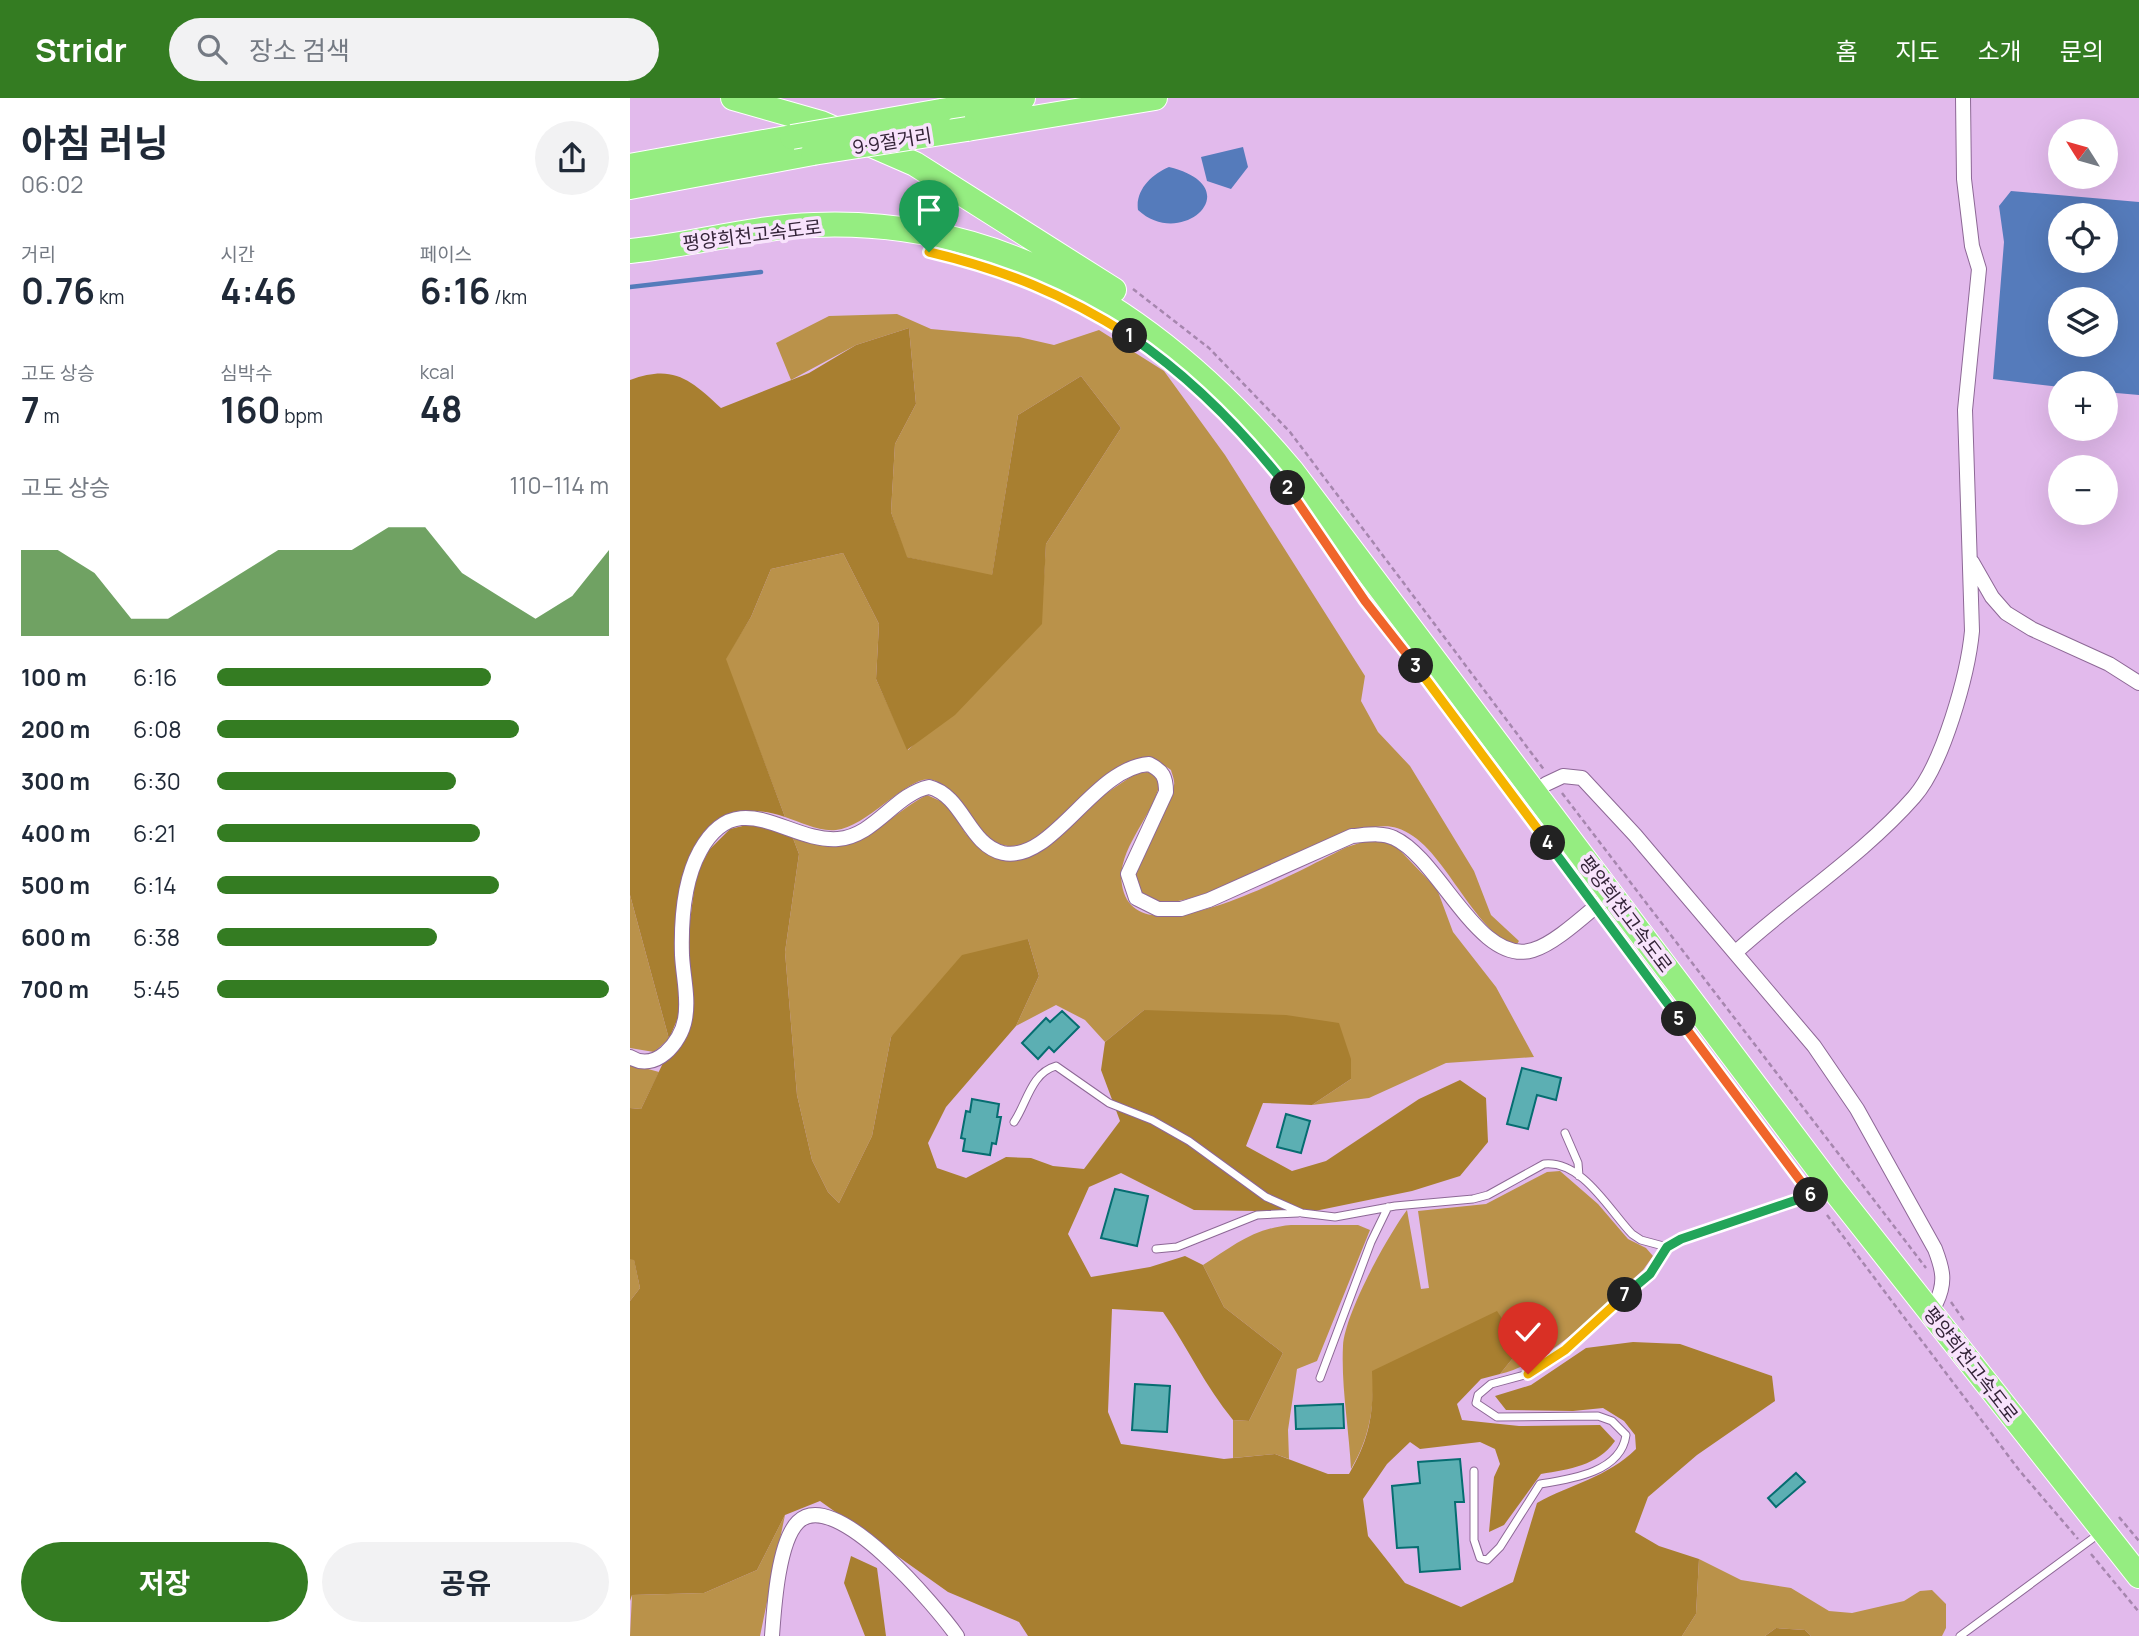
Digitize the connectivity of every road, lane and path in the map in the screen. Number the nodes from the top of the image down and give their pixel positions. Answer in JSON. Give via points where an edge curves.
{"nodes":[{"id":1,"x":733,"y":98,"type":"edge"},
{"id":2,"x":1023,"y":98,"type":"edge"},
{"id":3,"x":1155,"y":98,"type":"edge"},
{"id":4,"x":1964,"y":98,"type":"edge"},
{"id":5,"x":630,"y":166,"type":"edge"},
{"id":6,"x":630,"y":187,"type":"edge"},
{"id":7,"x":630,"y":251,"type":"edge"},
{"id":8,"x":1970,"y":557,"type":"junction"},
{"id":9,"x":2139,"y":683,"type":"edge"},
{"id":10,"x":1546,"y":784,"type":"junction"},
{"id":11,"x":1611,"y":894,"type":"junction"},
{"id":12,"x":1736,"y":952,"type":"junction"},
{"id":13,"x":630,"y":1057,"type":"edge"},
{"id":14,"x":1732,"y":1089,"type":"dead end"},
{"id":15,"x":1014,"y":1122,"type":"dead end"},
{"id":16,"x":1565,"y":1133,"type":"dead end"},
{"id":17,"x":1579,"y":1176,"type":"junction"},
{"id":18,"x":1823,"y":1193,"type":"junction"},
{"id":19,"x":1388,"y":1207,"type":"junction"},
{"id":20,"x":1302,"y":1213,"type":"junction"},
{"id":21,"x":1667,"y":1247,"type":"junction"},
{"id":22,"x":1156,"y":1249,"type":"dead end"},
{"id":23,"x":1936,"y":1303,"type":"junction"},
{"id":24,"x":1320,"y":1378,"type":"dead end"},
{"id":25,"x":1474,"y":1471,"type":"dead end"},
{"id":26,"x":2103,"y":1530,"type":"junction"},
{"id":27,"x":2084,"y":1546,"type":"junction"},
{"id":28,"x":2139,"y":1554,"type":"edge"},
{"id":29,"x":2139,"y":1576,"type":"edge"},
{"id":30,"x":2139,"y":1612,"type":"edge"},
{"id":31,"x":772,"y":1636,"type":"edge"},
{"id":32,"x":957,"y":1636,"type":"edge"},
{"id":33,"x":1960,"y":1636,"type":"edge"}],
"edges":[{"from":1,"to":10,"type":"highway","name":"평양희천고속도로","via":[[821,123],[915,164],[1117,292],[1171,332],[1260,416]]},
{"from":2,"to":5,"type":"highway","name":"9·9절거리","bridge":true},
{"from":3,"to":6,"type":"highway","name":"9·9절거리","bridge":true},
{"from":4,"to":8,"type":"street","via":[[1964,178],[1979,269],[1965,410]]},
{"from":7,"to":11,"type":"highway","name":"평양희천고속도로","via":[[812,225],[927,233],[989,247],[1035,265],[1132,319],[1252,423],[1292,471]]},
{"from":8,"to":9,"type":"street","via":[[2006,613]]},
{"from":8,"to":12,"type":"street","via":[[1969,661],[1932,771],[1881,830]]},
{"from":10,"to":12,"type":"street","via":[[1563,776],[1582,778]]},
{"from":10,"to":23,"type":"highway","name":"평양희천고속도로"},
{"from":11,"to":13,"type":"street","via":[[1535,950],[1507,952],[1490,942],[1406,845],[1375,834],[1352,836],[1209,900],[1181,909],[1158,909],[1136,898],[1128,874],[1166,792],[1166,779],[1149,764],[1121,772],[1045,841],[1024,852],[990,848],[956,805],[929,788],[914,790],[856,835],[839,839],[752,817],[721,827],[701,849],[694,865],[683,918],[687,1009],[681,1032],[652,1062]]},
{"from":11,"to":18,"type":"highway","name":"평양희천고속도로"},
{"from":12,"to":23,"type":"street","via":[[1814,1046],[1904,1189],[1944,1272],[1943,1290]]},
{"from":14,"to":18,"type":"path"},
{"from":15,"to":20,"type":"lane","via":[[1037,1078],[1056,1066],[1109,1103],[1189,1141],[1265,1197]]},
{"from":16,"to":17,"type":"lane"},
{"from":17,"to":19,"type":"lane","via":[[1554,1163],[1544,1164],[1488,1195]]},
{"from":17,"to":21,"type":"lane","via":[[1632,1234]]},
{"from":18,"to":21,"type":"lane"},
{"from":18,"to":26,"type":"highway","name":"평양희천고속도로"},
{"from":18,"to":27,"type":"path","via":[[2019,1470]]},
{"from":19,"to":20,"type":"lane","via":[[1335,1217]]},
{"from":19,"to":24,"type":"lane"},
{"from":20,"to":22,"type":"lane","via":[[1257,1215],[1177,1247]]},
{"from":21,"to":25,"type":"lane","via":[[1650,1274],[1565,1350],[1528,1374],[1491,1384],[1476,1403],[1497,1417],[1584,1415],[1612,1421],[1626,1434],[1624,1449],[1613,1461],[1591,1471],[1540,1484],[1488,1560],[1480,1558],[1474,1540]]},
{"from":23,"to":28,"type":"highway","name":"평양희천고속도로"},
{"from":26,"to":27,"type":"lane"},
{"from":26,"to":29,"type":"highway","name":"평양희천고속도로"},
{"from":27,"to":30,"type":"path"},
{"from":27,"to":33,"type":"lane"},
{"from":31,"to":32,"type":"street","via":[[785,1547],[799,1521],[810,1515],[844,1525],[883,1553],[933,1601]]}]}
